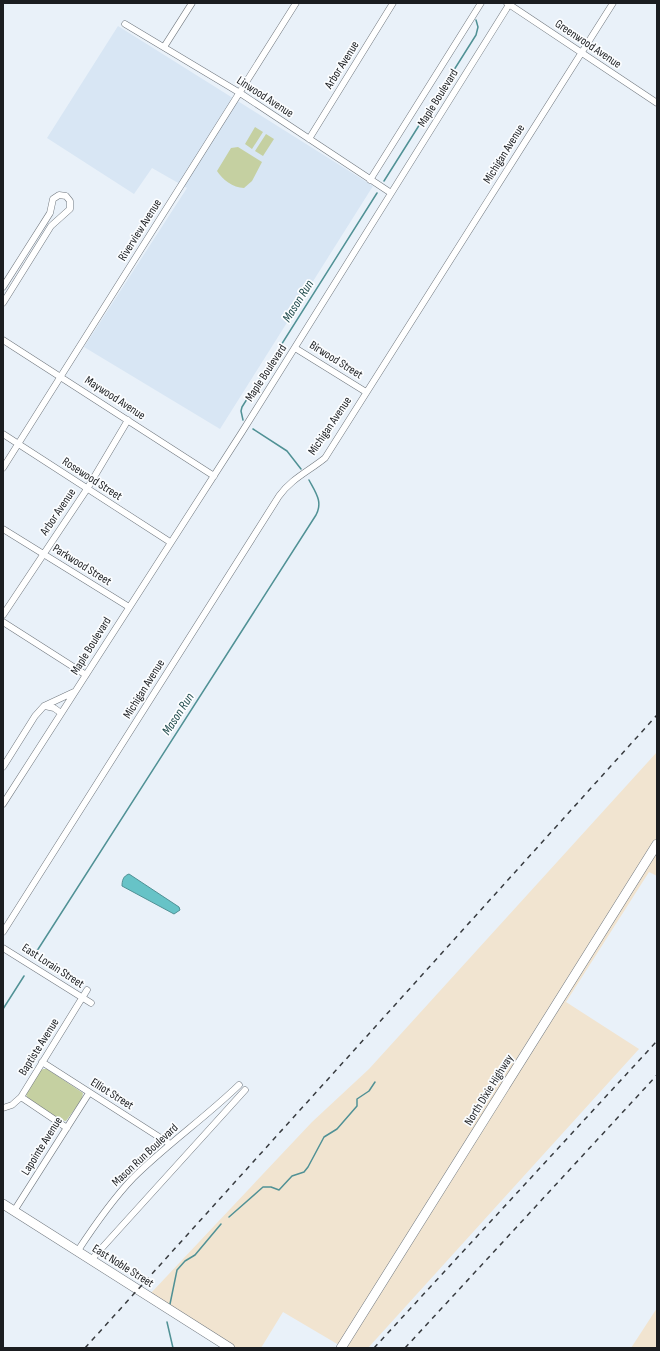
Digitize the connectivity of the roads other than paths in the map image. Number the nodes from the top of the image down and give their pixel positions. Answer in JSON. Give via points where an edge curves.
{"nodes":[{"id":1,"x":192,"y":3,"type":"edge"},
{"id":2,"x":296,"y":3,"type":"edge"},
{"id":3,"x":393,"y":3,"type":"edge"},
{"id":4,"x":481,"y":3,"type":"edge"},
{"id":5,"x":613,"y":3,"type":"edge"},
{"id":6,"x":509,"y":4,"type":"edge"},
{"id":7,"x":125,"y":24,"type":"dead end"},
{"id":8,"x":164,"y":47,"type":"junction"},
{"id":9,"x":582,"y":52,"type":"junction"},
{"id":10,"x":240,"y":93,"type":"junction"},
{"id":11,"x":657,"y":103,"type":"edge"},
{"id":12,"x":309,"y":139,"type":"junction"},
{"id":13,"x":370,"y":180,"type":"junction"},
{"id":14,"x":391,"y":193,"type":"junction"},
{"id":15,"x":3,"y":287,"type":"edge"},
{"id":16,"x":3,"y":303,"type":"edge"},
{"id":17,"x":3,"y":340,"type":"edge"},
{"id":18,"x":295,"y":348,"type":"junction"},
{"id":19,"x":60,"y":375,"type":"junction"},
{"id":20,"x":366,"y":392,"type":"junction"},
{"id":21,"x":128,"y":420,"type":"junction"},
{"id":22,"x":3,"y":434,"type":"edge"},
{"id":23,"x":18,"y":444,"type":"junction"},
{"id":24,"x":3,"y":468,"type":"edge"},
{"id":25,"x":214,"y":476,"type":"junction"},
{"id":26,"x":86,"y":489,"type":"junction"},
{"id":27,"x":3,"y":529,"type":"edge"},
{"id":28,"x":170,"y":542,"type":"junction"},
{"id":29,"x":43,"y":554,"type":"junction"},
{"id":30,"x":129,"y":607,"type":"junction"},
{"id":31,"x":3,"y":615,"type":"edge"},
{"id":32,"x":3,"y":622,"type":"edge"},
{"id":33,"x":86,"y":675,"type":"junction"},
{"id":34,"x":76,"y":692,"type":"junction"},
{"id":35,"x":44,"y":706,"type":"junction"},
{"id":36,"x":61,"y":713,"type":"junction"},
{"id":37,"x":3,"y":768,"type":"edge"},
{"id":38,"x":3,"y":804,"type":"edge"},
{"id":39,"x":657,"y":844,"type":"edge"},
{"id":40,"x":3,"y":932,"type":"edge"},
{"id":41,"x":3,"y":948,"type":"edge"},
{"id":42,"x":87,"y":990,"type":"dead end"},
{"id":43,"x":82,"y":998,"type":"junction"},
{"id":44,"x":90,"y":1004,"type":"dead end"},
{"id":45,"x":42,"y":1062,"type":"junction"},
{"id":46,"x":239,"y":1085,"type":"dead end"},
{"id":47,"x":245,"y":1090,"type":"dead end"},
{"id":48,"x":231,"y":1092,"type":"junction"},
{"id":49,"x":89,"y":1093,"type":"junction"},
{"id":50,"x":21,"y":1097,"type":"junction"},
{"id":51,"x":238,"y":1098,"type":"junction"},
{"id":52,"x":3,"y":1108,"type":"edge"},
{"id":53,"x":67,"y":1128,"type":"junction"},
{"id":54,"x":170,"y":1144,"type":"junction"},
{"id":55,"x":3,"y":1204,"type":"edge"},
{"id":56,"x":14,"y":1211,"type":"junction"},
{"id":57,"x":77,"y":1252,"type":"junction"},
{"id":58,"x":91,"y":1260,"type":"junction"},
{"id":59,"x":230,"y":1348,"type":"edge"},
{"id":60,"x":341,"y":1348,"type":"edge"}],
"edges":[{"from":1,"to":8,"type":"street"},
{"from":2,"to":10,"type":"street","name":"Riverview Avenue"},
{"from":3,"to":12,"type":"street","name":"Arbor Avenue"},
{"from":4,"to":13,"type":"street","name":"Maple Boulevard"},
{"from":5,"to":9,"type":"street","name":"Michigan Avenue"},
{"from":6,"to":9,"type":"street","name":"Greenwood Avenue"},
{"from":6,"to":14,"type":"street","name":"Maple Boulevard"},
{"from":7,"to":8,"type":"street","name":"Linwood Avenue"},
{"from":8,"to":10,"type":"street","name":"Linwood Avenue"},
{"from":9,"to":11,"type":"street","name":"Greenwood Avenue"},
{"from":9,"to":20,"type":"street","name":"Michigan Avenue"},
{"from":10,"to":12,"type":"street","name":"Linwood Avenue"},
{"from":10,"to":19,"type":"street","name":"Riverview Avenue"},
{"from":12,"to":13,"type":"street","name":"Linwood Avenue"},
{"from":13,"to":14,"type":"street","name":"Linwood Avenue"},
{"from":14,"to":18,"type":"street","name":"Maple Boulevard"},
{"from":15,"to":16,"type":"street","via":[[50,213],[53,199],[59,195],[66,196],[70,201],[70,209],[51,226]]},
{"from":17,"to":19,"type":"street","name":"Maywood Avenue"},
{"from":18,"to":20,"type":"street","name":"Birwood Street"},
{"from":18,"to":25,"type":"street","name":"Maple Boulevard"},
{"from":19,"to":21,"type":"street","name":"Maywood Avenue"},
{"from":19,"to":23,"type":"street","name":"Riverview Avenue"},
{"from":20,"to":40,"type":"street","name":"Michigan Avenue","via":[[324,458],[287,484]]},
{"from":21,"to":25,"type":"street","name":"Maywood Avenue"},
{"from":21,"to":26,"type":"street","name":"Arbor Avenue"},
{"from":22,"to":23,"type":"street","name":"Rosewood Street"},
{"from":23,"to":24,"type":"street","name":"Riverview Avenue"},
{"from":23,"to":26,"type":"street","name":"Rosewood Street"},
{"from":25,"to":28,"type":"street","name":"Maple Boulevard"},
{"from":26,"to":28,"type":"street","name":"Rosewood Street"},
{"from":26,"to":29,"type":"street","name":"Arbor Avenue"},
{"from":27,"to":29,"type":"street","name":"Parkwood Street"},
{"from":28,"to":30,"type":"street","name":"Maple Boulevard"},
{"from":29,"to":30,"type":"street","name":"Parkwood Street"},
{"from":29,"to":31,"type":"street","name":"Arbor Avenue"},
{"from":30,"to":33,"type":"street","name":"Maple Boulevard"},
{"from":32,"to":33,"type":"street"},
{"from":33,"to":34,"type":"street","name":"Maple Boulevard"},
{"from":34,"to":35,"type":"street","name":"Maple Boulevard"},
{"from":34,"to":36,"type":"street","name":"Maple Boulevard"},
{"from":35,"to":36,"type":"street"},
{"from":35,"to":37,"type":"street","name":"Maple Boulevard"},
{"from":36,"to":38,"type":"street","name":"Maple Boulevard"},
{"from":39,"to":60,"type":"main road","name":"North Dixie Highway"},
{"from":41,"to":43,"type":"street","name":"East Lorain Street"},
{"from":42,"to":43,"type":"street","name":"Baptiste Avenue"},
{"from":43,"to":44,"type":"street","name":"East Lorain Street"},
{"from":43,"to":45,"type":"street","name":"Baptiste Avenue"},
{"from":45,"to":49,"type":"street","name":"Elliot Street"},
{"from":45,"to":50,"type":"street","name":"Baptiste Avenue"},
{"from":46,"to":48,"type":"street","name":"Mason Run Boulevard"},
{"from":47,"to":51,"type":"street"},
{"from":48,"to":51,"type":"street"},
{"from":48,"to":54,"type":"street","name":"Mason Run Boulevard"},
{"from":49,"to":53,"type":"street","name":"Lapointe Avenue"},
{"from":49,"to":54,"type":"street","name":"Elliot Street"},
{"from":50,"to":52,"type":"street","name":"Baptiste Avenue","via":[[12,1105]]},
{"from":50,"to":53,"type":"street"},
{"from":51,"to":58,"type":"street"},
{"from":53,"to":56,"type":"street","name":"Lapointe Avenue"},
{"from":54,"to":57,"type":"street","name":"Mason Run Boulevard","via":[[132,1179]]},
{"from":55,"to":56,"type":"main road","name":"East Noble Street"},
{"from":56,"to":57,"type":"main road","name":"East Noble Street"},
{"from":57,"to":58,"type":"main road","name":"East Noble Street"},
{"from":58,"to":59,"type":"main road","name":"East Noble Street"}]}
